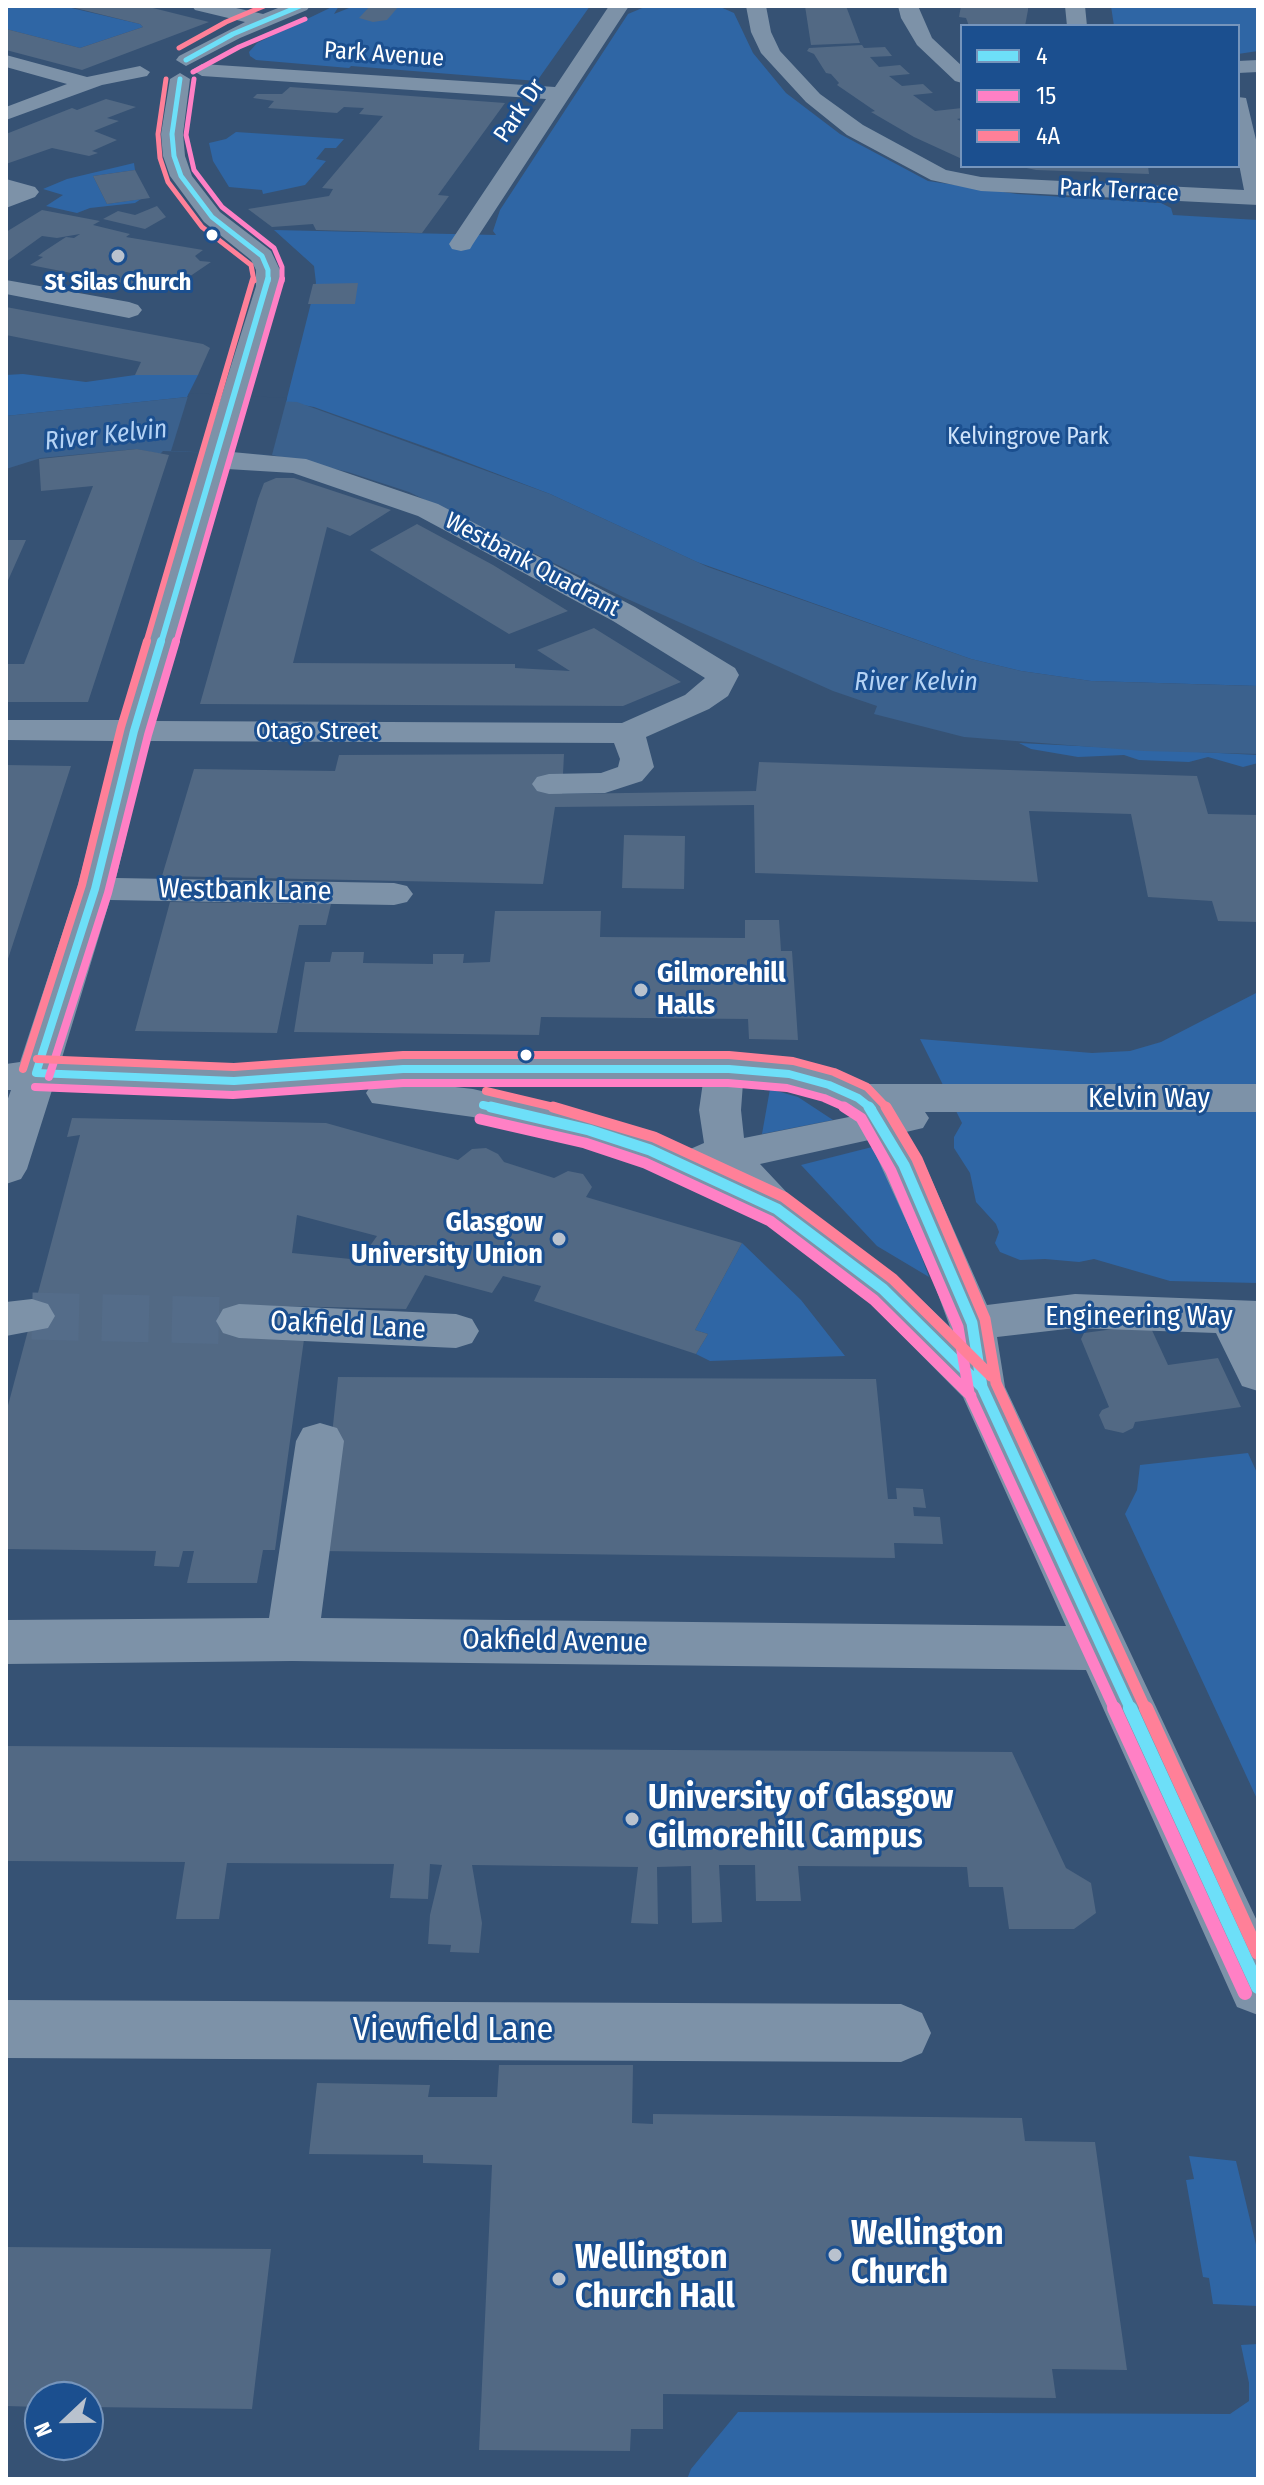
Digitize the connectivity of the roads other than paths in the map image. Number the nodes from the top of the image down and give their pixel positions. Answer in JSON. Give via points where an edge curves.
{"nodes":[{"id":1,"x":202,"y":6,"type":"edge"},
{"id":2,"x":619,"y":6,"type":"edge"},
{"id":3,"x":756,"y":6,"type":"edge"},
{"id":4,"x":908,"y":6,"type":"edge"},
{"id":5,"x":291,"y":7,"type":"edge"},
{"id":6,"x":262,"y":20,"type":"junction"},
{"id":7,"x":6,"y":61,"type":"edge"},
{"id":8,"x":189,"y":70,"type":"junction"},
{"id":9,"x":960,"y":75,"type":"edge"},
{"id":10,"x":6,"y":82,"type":"edge"},
{"id":11,"x":87,"y":83,"type":"junction"},
{"id":12,"x":563,"y":94,"type":"junction"},
{"id":13,"x":55,"y":95,"type":"junction"},
{"id":14,"x":6,"y":114,"type":"edge"},
{"id":15,"x":1244,"y":117,"type":"edge"},
{"id":16,"x":1201,"y":168,"type":"edge"},
{"id":17,"x":6,"y":186,"type":"edge"},
{"id":18,"x":1206,"y":196,"type":"junction"},
{"id":19,"x":1258,"y":198,"type":"edge"},
{"id":20,"x":6,"y":201,"type":"edge"},
{"id":21,"x":461,"y":244,"type":"dead end"},
{"id":22,"x":6,"y":287,"type":"edge"},
{"id":23,"x":129,"y":310,"type":"dead end"},
{"id":24,"x":218,"y":457,"type":"junction"},
{"id":25,"x":6,"y":730,"type":"edge"},
{"id":26,"x":134,"y":731,"type":"junction"},
{"id":27,"x":627,"y":733,"type":"junction"},
{"id":28,"x":549,"y":784,"type":"dead end"},
{"id":29,"x":95,"y":889,"type":"junction"},
{"id":30,"x":394,"y":894,"type":"dead end"},
{"id":31,"x":729,"y":1069,"type":"junction"},
{"id":32,"x":21,"y":1076,"type":"edge"},
{"id":33,"x":234,"y":1081,"type":"junction"},
{"id":34,"x":1258,"y":1098,"type":"edge"},
{"id":35,"x":869,"y":1112,"type":"junction"},
{"id":36,"x":731,"y":1154,"type":"junction"},
{"id":37,"x":671,"y":1160,"type":"junction"},
{"id":38,"x":6,"y":1169,"type":"edge"},
{"id":39,"x":777,"y":1209,"type":"junction"},
{"id":40,"x":1245,"y":1318,"type":"edge"},
{"id":41,"x":239,"y":1321,"type":"tunnel mouth"},
{"id":42,"x":972,"y":1323,"type":"junction"},
{"id":43,"x":456,"y":1331,"type":"dead end"},
{"id":44,"x":1258,"y":1374,"type":"edge"},
{"id":45,"x":982,"y":1387,"type":"junction"},
{"id":46,"x":320,"y":1441,"type":"dead end"},
{"id":47,"x":292,"y":1639,"type":"junction"},
{"id":48,"x":6,"y":1642,"type":"edge"},
{"id":49,"x":1104,"y":1648,"type":"junction"},
{"id":50,"x":1258,"y":1987,"type":"edge"},
{"id":51,"x":6,"y":2029,"type":"edge"},
{"id":52,"x":901,"y":2033,"type":"dead end"}],
"edges":[{"from":1,"to":6,"type":"street"},
{"from":2,"to":12,"type":"street","name":"Park Dr"},
{"from":3,"to":18,"type":"street","name":"Park Terrace","via":[[771,53],[792,79],[834,116],[927,170],[981,184]]},
{"from":4,"to":9,"type":"street","via":[[924,41]]},
{"from":5,"to":6,"type":"street"},
{"from":6,"to":8,"type":"street"},
{"from":7,"to":11,"type":"street"},
{"from":8,"to":11,"type":"street","name":"Park Avenue","via":[[154,79],[140,72]]},
{"from":8,"to":12,"type":"street","name":"Park Avenue"},
{"from":8,"to":24,"type":"street","via":[[172,134],[181,176],[212,217],[255,250],[268,270],[265,302]]},
{"from":10,"to":13,"type":"street"},
{"from":11,"to":13,"type":"street"},
{"from":12,"to":21,"type":"street","name":"Park Dr"},
{"from":13,"to":14,"type":"street"},
{"from":15,"to":19,"type":"street"},
{"from":16,"to":18,"type":"street"},
{"from":17,"to":20,"type":"street","via":[[27,192]]},
{"from":18,"to":19,"type":"street","name":"Park Terrace"},
{"from":22,"to":23,"type":"street"},
{"from":24,"to":26,"type":"street"},
{"from":24,"to":27,"type":"street","name":"Westbank Quadrant","via":[[296,465],[428,510],[624,614],[723,675],[716,689],[697,702]]},
{"from":25,"to":26,"type":"street","name":"Otago Street"},
{"from":26,"to":27,"type":"street","name":"Otago Street"},
{"from":26,"to":29,"type":"street"},
{"from":27,"to":28,"type":"street","via":[[637,759],[630,774],[605,783]]},
{"from":29,"to":30,"type":"street","name":"Westbank Lane"},
{"from":29,"to":32,"type":"street"},
{"from":31,"to":33,"type":"street","via":[[403,1069]]},
{"from":31,"to":35,"type":"street","via":[[789,1074],[829,1085]]},
{"from":31,"to":36,"type":"street","via":[[720,1110],[722,1136]]},
{"from":32,"to":33,"type":"street"},
{"from":32,"to":38,"type":"street"},
{"from":33,"to":37,"type":"street","via":[[473,1103],[589,1130]]},
{"from":34,"to":35,"type":"street","name":"Kelvin Way","via":[[1041,1099]]},
{"from":35,"to":36,"type":"street","name":"Kelvin Way"},
{"from":35,"to":42,"type":"street","via":[[904,1165]]},
{"from":36,"to":37,"type":"street","name":"Kelvin Way"},
{"from":36,"to":39,"type":"street"},
{"from":37,"to":39,"type":"street"},
{"from":39,"to":45,"type":"street","via":[[883,1289]]},
{"from":40,"to":42,"type":"street","name":"Engineering Way","via":[[1075,1311]]},
{"from":40,"to":44,"type":"street"},
{"from":41,"to":43,"type":"street","name":"Oakfield Lane"},
{"from":42,"to":45,"type":"street"},
{"from":45,"to":49,"type":"street"},
{"from":46,"to":47,"type":"street"},
{"from":47,"to":48,"type":"street","name":"Oakfield Avenue"},
{"from":47,"to":49,"type":"street","name":"Oakfield Avenue"},
{"from":49,"to":50,"type":"street"},
{"from":51,"to":52,"type":"street","name":"Viewfield Lane"}]}
